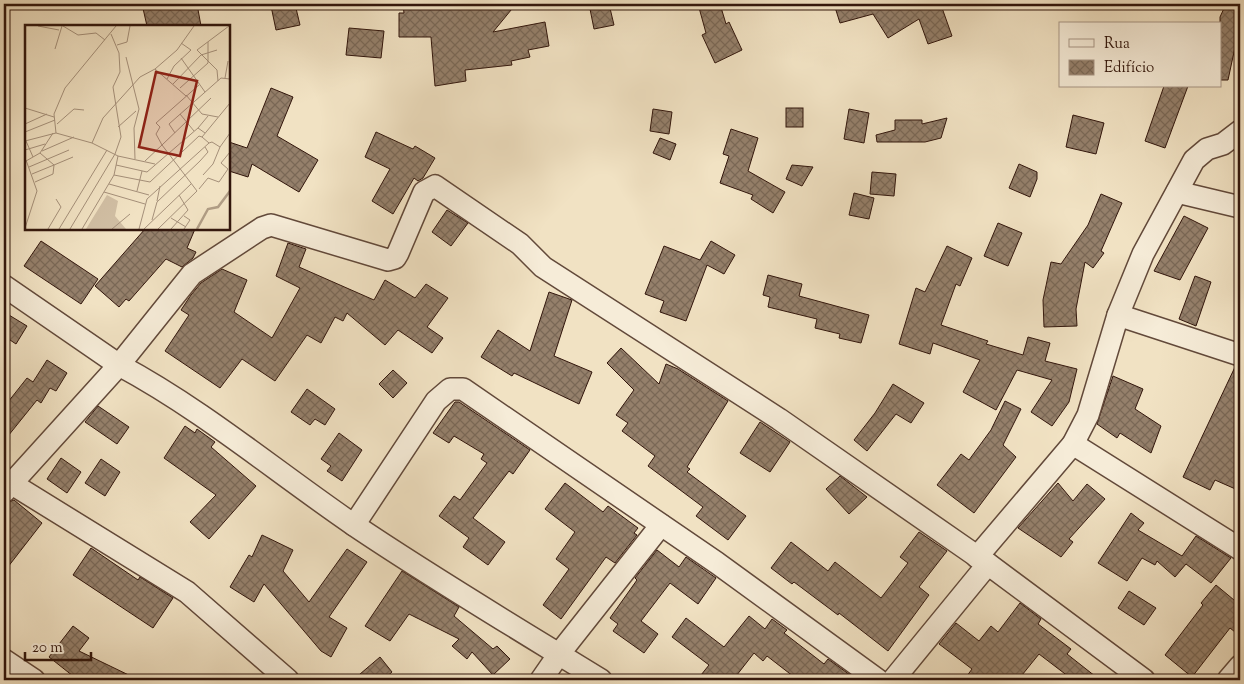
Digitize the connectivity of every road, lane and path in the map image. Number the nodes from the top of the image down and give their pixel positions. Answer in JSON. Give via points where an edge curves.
{"nodes":[{"id":1,"x":1240,"y":130,"type":"edge"},
{"id":2,"x":1177,"y":192,"type":"junction"},
{"id":3,"x":1240,"y":206,"type":"edge"},
{"id":4,"x":4,"y":286,"type":"edge"},
{"id":5,"x":1118,"y":316,"type":"junction"},
{"id":6,"x":1240,"y":355,"type":"edge"},
{"id":7,"x":118,"y":365,"type":"junction"},
{"id":8,"x":1073,"y":444,"type":"junction"},
{"id":9,"x":6,"y":485,"type":"edge"},
{"id":10,"x":354,"y":525,"type":"junction"},
{"id":11,"x":661,"y":526,"type":"junction"},
{"id":12,"x":1240,"y":549,"type":"edge"},
{"id":13,"x":982,"y":560,"type":"junction"},
{"id":14,"x":559,"y":654,"type":"junction"},
{"id":15,"x":4,"y":660,"type":"edge"},
{"id":16,"x":1240,"y":666,"type":"edge"},
{"id":17,"x":34,"y":680,"type":"edge"},
{"id":18,"x":288,"y":680,"type":"edge"},
{"id":19,"x":541,"y":680,"type":"edge"},
{"id":20,"x":601,"y":680,"type":"edge"},
{"id":21,"x":878,"y":680,"type":"edge"},
{"id":22,"x":893,"y":680,"type":"edge"},
{"id":23,"x":1144,"y":680,"type":"edge"},
{"id":24,"x":1228,"y":680,"type":"edge"}],
"edges":[{"from":1,"to":2,"type":"street","via":[[1194,160]]},
{"from":2,"to":3,"type":"street"},
{"from":2,"to":5,"type":"street","via":[[1144,254]]},
{"from":4,"to":7,"type":"street"},
{"from":5,"to":6,"type":"street"},
{"from":5,"to":8,"type":"street","via":[[1088,416]]},
{"from":7,"to":9,"type":"street","via":[[61,431]]},
{"from":7,"to":10,"type":"street","via":[[158,386],[214,423]]},
{"from":7,"to":13,"type":"street","via":[[192,274],[262,228],[271,225],[388,260],[398,253],[424,192],[436,186],[520,244],[543,267],[780,419]]},
{"from":8,"to":12,"type":"street"},
{"from":8,"to":13,"type":"street"},
{"from":9,"to":18,"type":"street","via":[[187,592]]},
{"from":10,"to":11,"type":"street","via":[[436,401],[450,389],[463,389]]},
{"from":10,"to":14,"type":"street"},
{"from":11,"to":14,"type":"street"},
{"from":11,"to":21,"type":"street"},
{"from":13,"to":22,"type":"street"},
{"from":13,"to":23,"type":"street"},
{"from":14,"to":19,"type":"street"},
{"from":14,"to":20,"type":"street"},
{"from":15,"to":17,"type":"street"},
{"from":16,"to":24,"type":"street"}]}
